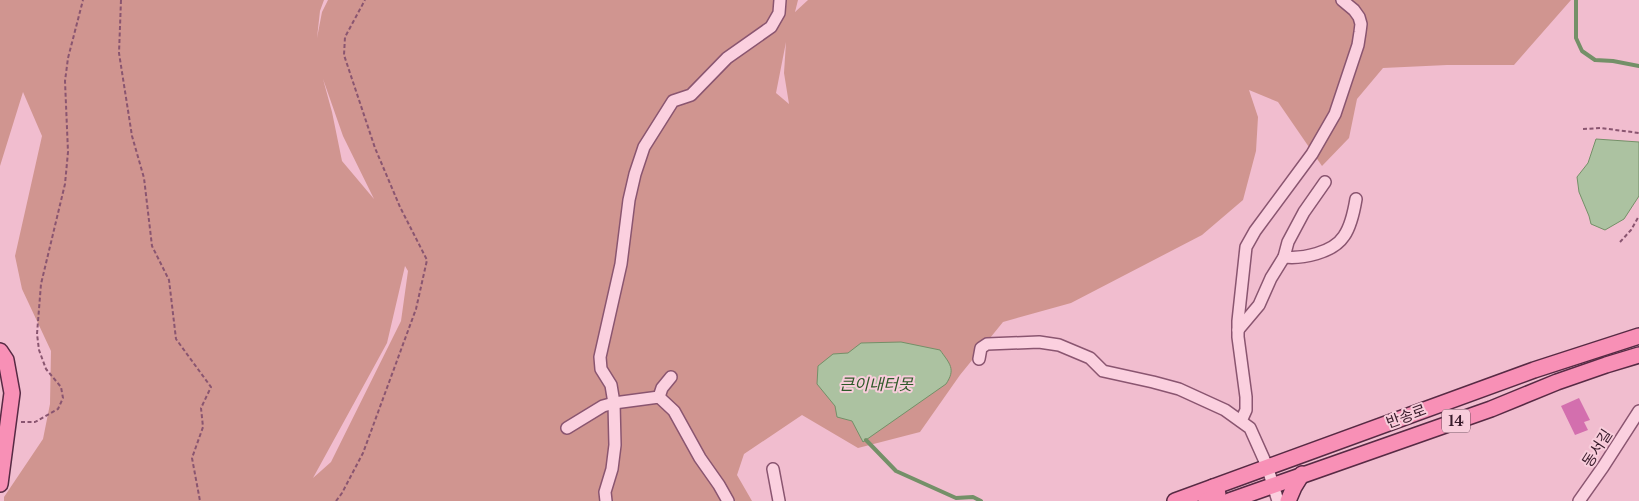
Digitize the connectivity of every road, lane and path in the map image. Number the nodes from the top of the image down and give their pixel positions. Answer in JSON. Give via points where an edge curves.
{"nodes":[{"id":1,"x":83,"y":0,"type":"edge"},
{"id":2,"x":122,"y":0,"type":"edge"},
{"id":3,"x":365,"y":0,"type":"edge"},
{"id":4,"x":780,"y":0,"type":"edge"},
{"id":5,"x":1342,"y":0,"type":"edge"},
{"id":6,"x":1583,"y":129,"type":"dead end"},
{"id":7,"x":1639,"y":133,"type":"edge"},
{"id":8,"x":1325,"y":182,"type":"dead end"},
{"id":9,"x":1356,"y":199,"type":"dead end"},
{"id":10,"x":1639,"y":216,"type":"edge"},
{"id":11,"x":1620,"y":242,"type":"dead end"},
{"id":12,"x":1284,"y":257,"type":"junction"},
{"id":13,"x":1238,"y":330,"type":"junction"},
{"id":14,"x":1639,"y":336,"type":"edge"},
{"id":15,"x":0,"y":351,"type":"edge"},
{"id":16,"x":1639,"y":355,"type":"edge"},
{"id":17,"x":979,"y":359,"type":"dead end"},
{"id":18,"x":671,"y":377,"type":"dead end"},
{"id":19,"x":659,"y":397,"type":"junction"},
{"id":20,"x":614,"y":402,"type":"junction"},
{"id":21,"x":1639,"y":411,"type":"edge"},
{"id":22,"x":1241,"y":421,"type":"junction"},
{"id":23,"x":8,"y":423,"type":"junction"},
{"id":24,"x":567,"y":428,"type":"dead end"},
{"id":25,"x":1267,"y":466,"type":"junction"},
{"id":26,"x":773,"y":469,"type":"dead end"},
{"id":27,"x":1302,"y":474,"type":"junction"},
{"id":28,"x":0,"y":484,"type":"edge"},
{"id":29,"x":1272,"y":485,"type":"junction"},
{"id":30,"x":1213,"y":487,"type":"junction"},
{"id":31,"x":726,"y":500,"type":"edge"},
{"id":32,"x":200,"y":501,"type":"edge"},
{"id":33,"x":336,"y":501,"type":"edge"},
{"id":34,"x":606,"y":501,"type":"edge"},
{"id":35,"x":779,"y":501,"type":"edge"},
{"id":36,"x":1175,"y":501,"type":"edge"},
{"id":37,"x":1206,"y":501,"type":"edge"},
{"id":38,"x":1229,"y":501,"type":"edge"},
{"id":39,"x":1278,"y":501,"type":"edge"},
{"id":40,"x":1288,"y":501,"type":"edge"},
{"id":41,"x":1580,"y":501,"type":"edge"}],
"edges":[{"from":1,"to":23,"type":"path","via":[[68,58],[65,81],[68,152],[41,284],[37,334],[46,369],[61,387],[63,398],[58,409],[35,422]]},
{"from":2,"to":32,"type":"path","via":[[119,53],[132,136],[144,178],[152,246],[169,280],[176,339],[211,387],[201,408],[203,427],[192,458]]},
{"from":3,"to":33,"type":"path","via":[[344,37],[344,55],[375,148],[427,260],[416,309],[363,453]]},
{"from":4,"to":20,"type":"street","via":[[779,14],[772,27],[727,58],[691,95],[673,101],[644,147],[629,200],[621,264],[600,357]]},
{"from":5,"to":13,"type":"street","via":[[1359,17],[1358,45],[1327,129],[1255,230],[1246,248]]},
{"from":6,"to":7,"type":"path"},
{"from":8,"to":12,"type":"street","via":[[1304,212]]},
{"from":9,"to":12,"type":"street","via":[[1344,237],[1334,246],[1296,259]]},
{"from":10,"to":11,"type":"path"},
{"from":12,"to":13,"type":"street","via":[[1259,305]]},
{"from":13,"to":22,"type":"street","via":[[1246,398],[1246,410]]},
{"from":14,"to":25,"type":"main road","name":"반송로","number":"14","via":[[1534,370]]},
{"from":15,"to":23,"type":"main road","via":[[6,360],[12,393]]},
{"from":16,"to":27,"type":"main road","name":"반송로","number":"14"},
{"from":17,"to":22,"type":"street","via":[[981,348],[997,342],[1059,345],[1080,352],[1103,371],[1179,389]]},
{"from":18,"to":19,"type":"street"},
{"from":19,"to":20,"type":"street"},
{"from":19,"to":31,"type":"street","via":[[674,411]]},
{"from":20,"to":24,"type":"street"},
{"from":20,"to":34,"type":"street","via":[[615,445]]},
{"from":21,"to":41,"type":"street","name":"동서길"},
{"from":22,"to":25,"type":"street","via":[[1250,428]]},
{"from":23,"to":28,"type":"main road"},
{"from":25,"to":29,"type":"street"},
{"from":25,"to":30,"type":"main road","name":"반송로","number":"14"},
{"from":26,"to":35,"type":"street"},
{"from":27,"to":29,"type":"main road","name":"반송로","number":"14"},
{"from":27,"to":40,"type":"main road"},
{"from":29,"to":38,"type":"main road","name":"반송로","number":"14"},
{"from":29,"to":39,"type":"street"},
{"from":30,"to":36,"type":"main road","name":"반송로","number":"14"},
{"from":30,"to":37,"type":"main road","via":[[1218,495]]}]}
